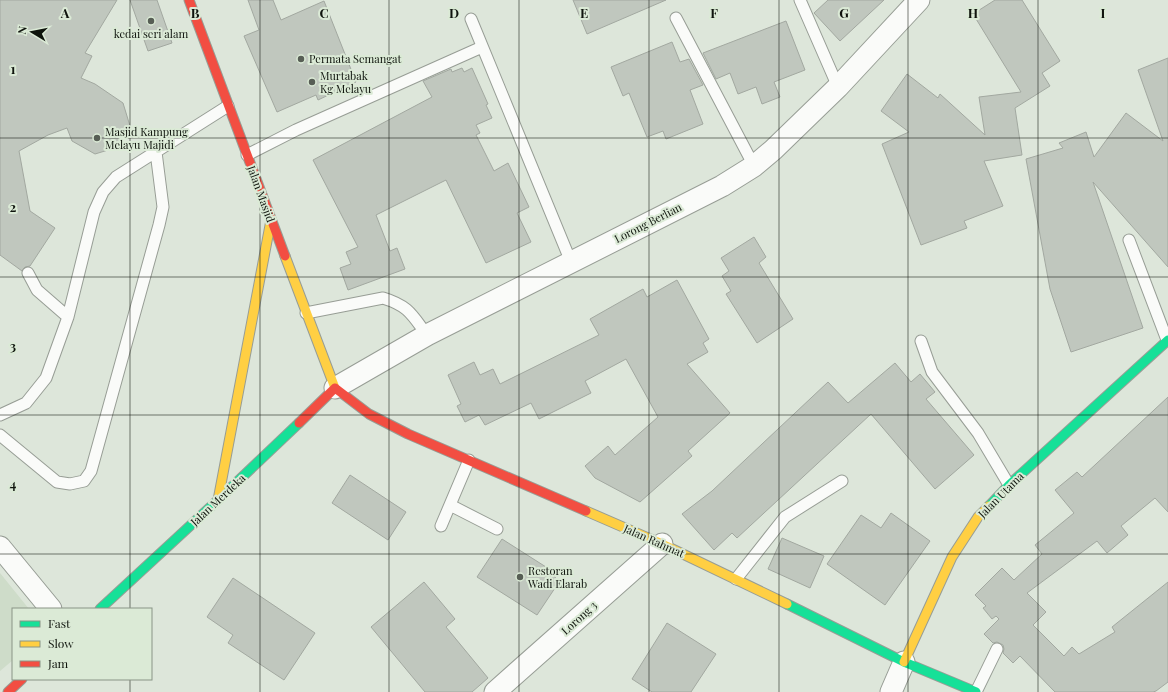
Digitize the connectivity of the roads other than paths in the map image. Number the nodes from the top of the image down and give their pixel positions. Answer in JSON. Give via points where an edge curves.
{"nodes":[{"id":1,"x":189,"y":0,"type":"edge"},
{"id":2,"x":800,"y":0,"type":"edge"},
{"id":3,"x":919,"y":0,"type":"edge"},
{"id":4,"x":676,"y":18,"type":"dead end"},
{"id":5,"x":471,"y":20,"type":"dead end"},
{"id":6,"x":482,"y":47,"type":"junction"},
{"id":7,"x":838,"y":88,"type":"junction"},
{"id":8,"x":228,"y":106,"type":"junction"},
{"id":9,"x":156,"y":152,"type":"junction"},
{"id":10,"x":247,"y":155,"type":"junction"},
{"id":11,"x":754,"y":166,"type":"junction"},
{"id":12,"x":271,"y":220,"type":"junction"},
{"id":13,"x":1129,"y":240,"type":"dead end"},
{"id":14,"x":571,"y":262,"type":"junction"},
{"id":15,"x":28,"y":273,"type":"dead end"},
{"id":16,"x":306,"y":313,"type":"junction"},
{"id":17,"x":68,"y":317,"type":"junction"},
{"id":18,"x":427,"y":335,"type":"junction"},
{"id":19,"x":1168,"y":340,"type":"edge"},
{"id":20,"x":921,"y":341,"type":"dead end"},
{"id":21,"x":335,"y":388,"type":"junction"},
{"id":22,"x":0,"y":415,"type":"edge"},
{"id":23,"x":0,"y":435,"type":"edge"},
{"id":24,"x":469,"y":460,"type":"junction"},
{"id":25,"x":842,"y":482,"type":"dead end"},
{"id":26,"x":1009,"y":484,"type":"junction"},
{"id":27,"x":218,"y":500,"type":"junction"},
{"id":28,"x":450,"y":505,"type":"junction"},
{"id":29,"x":441,"y":526,"type":"dead end"},
{"id":30,"x":497,"y":529,"type":"dead end"},
{"id":31,"x":662,"y":544,"type":"junction"},
{"id":32,"x":0,"y":547,"type":"edge"},
{"id":33,"x":736,"y":579,"type":"junction"},
{"id":34,"x":50,"y":608,"type":"edge"},
{"id":35,"x":101,"y":608,"type":"edge"},
{"id":36,"x":997,"y":650,"type":"dead end"},
{"id":37,"x":904,"y":662,"type":"junction"},
{"id":38,"x":21,"y":680,"type":"edge"},
{"id":39,"x":8,"y":692,"type":"edge"},
{"id":40,"x":495,"y":692,"type":"edge"},
{"id":41,"x":891,"y":692,"type":"edge"},
{"id":42,"x":976,"y":692,"type":"edge"}],
"edges":[{"from":1,"to":8,"type":"main road","name":"Jalan Masjid"},
{"from":2,"to":7,"type":"lane"},
{"from":3,"to":7,"type":"street","name":"Lorong Berlian"},
{"from":4,"to":11,"type":"lane"},
{"from":5,"to":6,"type":"lane"},
{"from":6,"to":10,"type":"lane","via":[[296,130]]},
{"from":6,"to":14,"type":"lane"},
{"from":7,"to":11,"type":"street","name":"Lorong Berlian"},
{"from":8,"to":9,"type":"lane"},
{"from":8,"to":10,"type":"main road","name":"Jalan Masjid"},
{"from":9,"to":17,"type":"lane","via":[[116,177],[103,192],[94,212]]},
{"from":9,"to":23,"type":"lane","via":[[163,207],[160,226],[92,471],[84,481],[70,484],[57,482]]},
{"from":10,"to":12,"type":"main road","name":"Jalan Masjid"},
{"from":11,"to":14,"type":"street","name":"Lorong Berlian","via":[[722,186]]},
{"from":12,"to":16,"type":"main road","name":"Jalan Masjid"},
{"from":12,"to":27,"type":"main road"},
{"from":13,"to":19,"type":"lane"},
{"from":14,"to":18,"type":"street","name":"Lorong Berlian"},
{"from":15,"to":17,"type":"lane","via":[[37,290]]},
{"from":16,"to":18,"type":"lane","via":[[383,298],[408,309]]},
{"from":16,"to":21,"type":"main road","name":"Jalan Masjid"},
{"from":17,"to":22,"type":"lane","via":[[46,378],[26,403]]},
{"from":18,"to":21,"type":"street","name":"Lorong Berlian"},
{"from":19,"to":26,"type":"main road","name":"Jalan Utama"},
{"from":20,"to":26,"type":"lane","via":[[932,372],[978,433]]},
{"from":21,"to":24,"type":"main road","name":"Jalan Rahmat","via":[[369,414]]},
{"from":21,"to":27,"type":"main road","name":"Jalan Merdeka"},
{"from":24,"to":28,"type":"lane"},
{"from":24,"to":31,"type":"main road","name":"Jalan Rahmat"},
{"from":25,"to":33,"type":"lane","via":[[785,517]]},
{"from":26,"to":37,"type":"main road","name":"Jalan Utama","via":[[978,517],[952,557]]},
{"from":27,"to":35,"type":"main road","name":"Jalan Merdeka"},
{"from":28,"to":29,"type":"lane"},
{"from":28,"to":30,"type":"lane"},
{"from":31,"to":33,"type":"main road","name":"Jalan Rahmat"},
{"from":31,"to":40,"type":"street","name":"Lorong 3"},
{"from":32,"to":34,"type":"street"},
{"from":33,"to":37,"type":"main road","name":"Jalan Rahmat"},
{"from":36,"to":42,"type":"lane"},
{"from":37,"to":41,"type":"street","name":"Jalan Utama"},
{"from":37,"to":42,"type":"main road","name":"Jalan Rahmat"},
{"from":38,"to":39,"type":"main road"}]}
